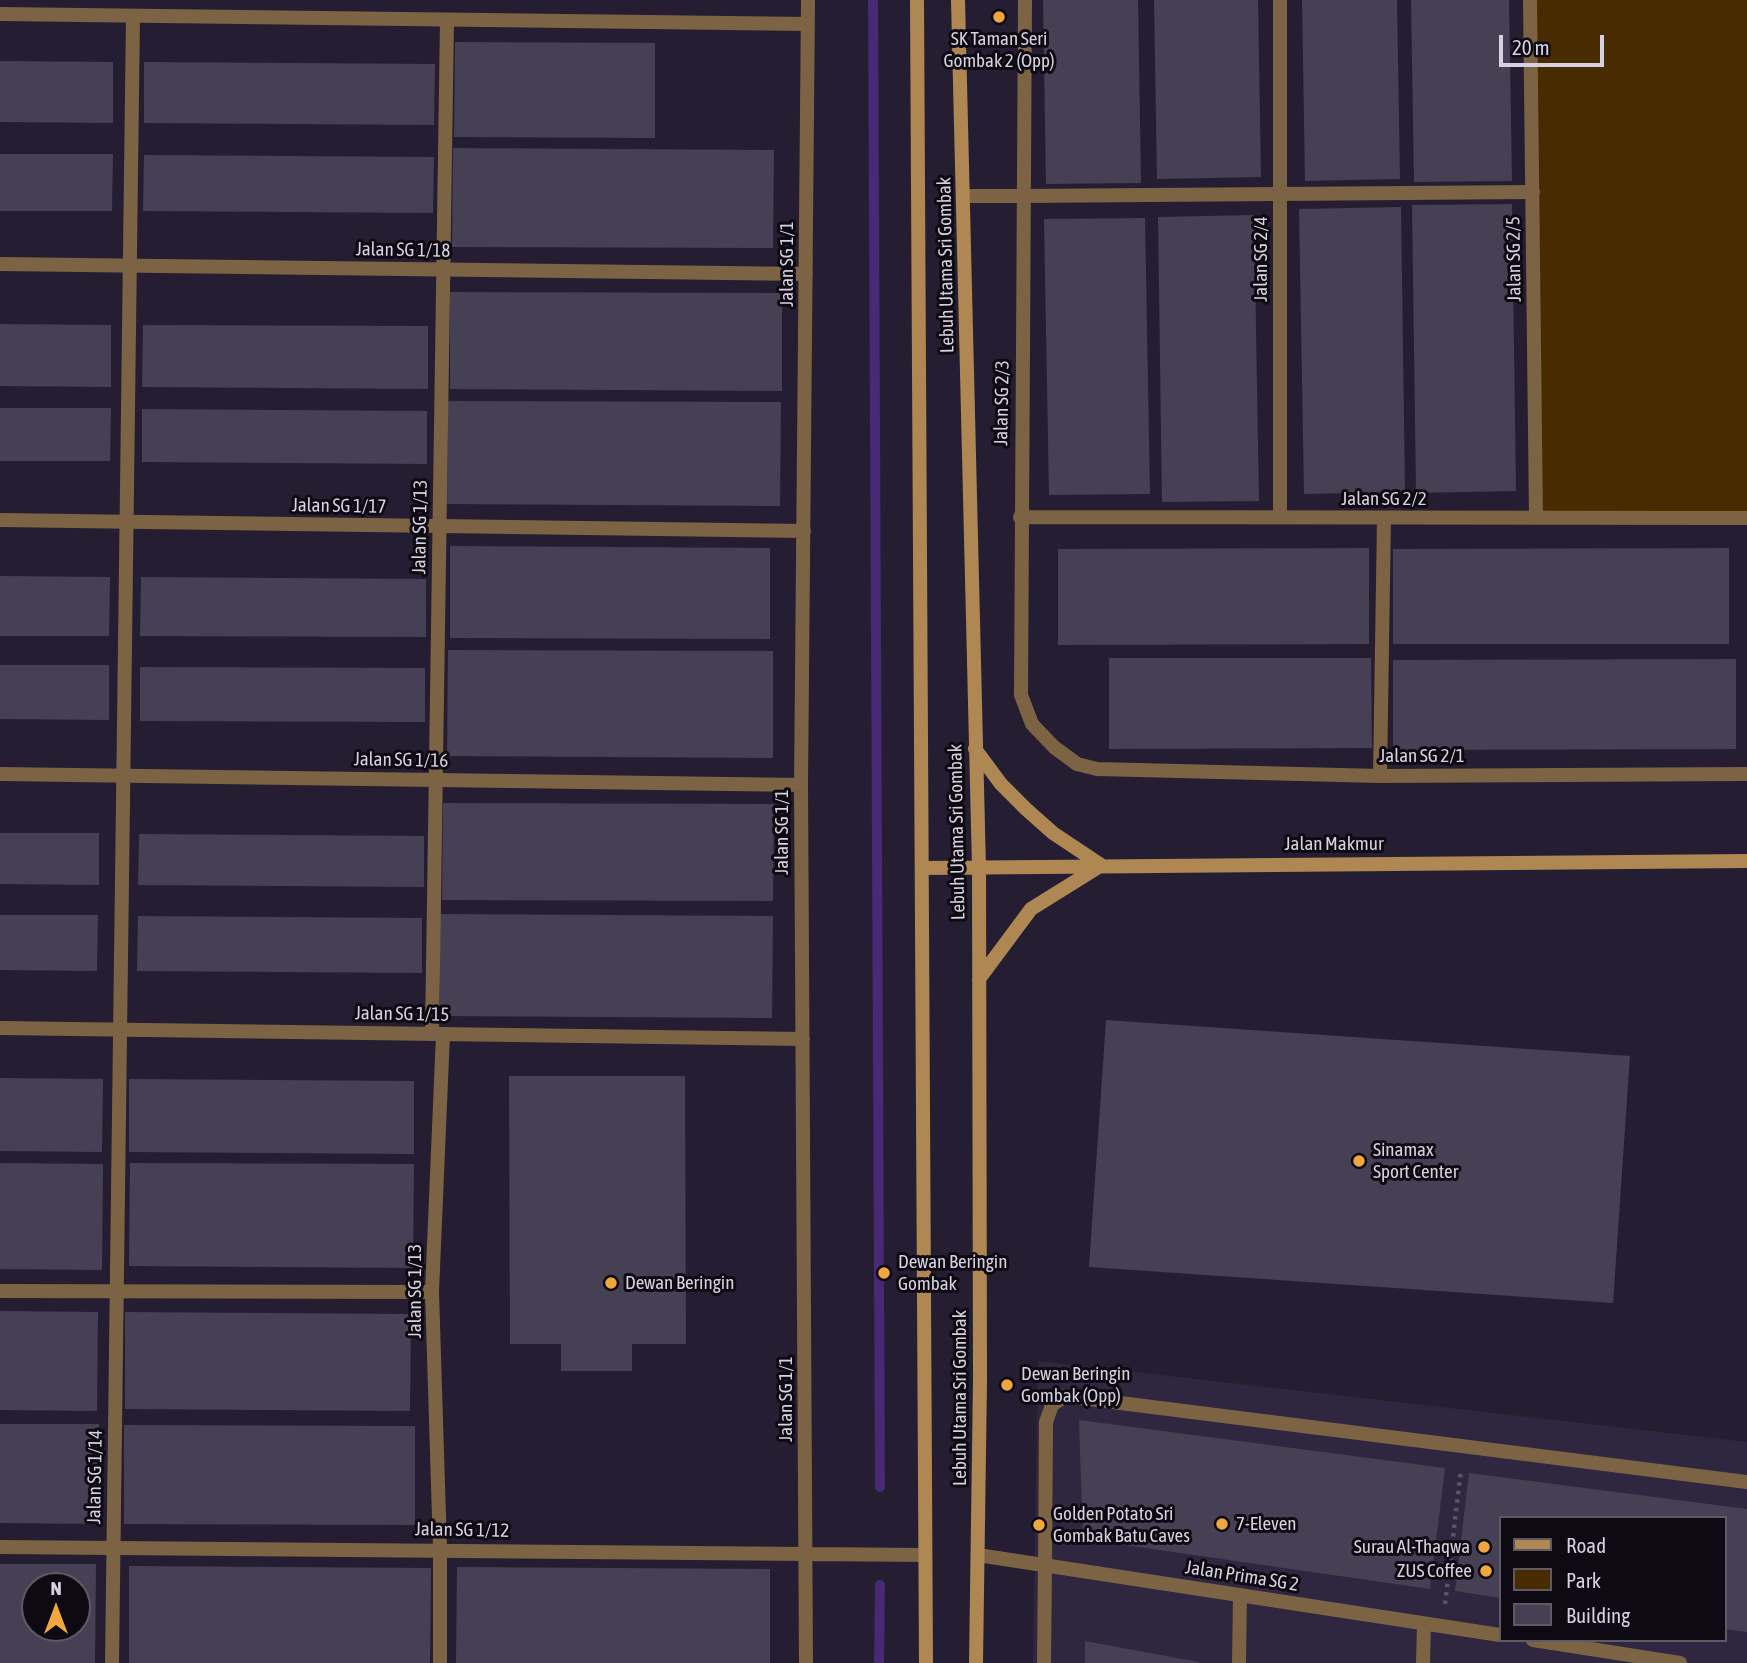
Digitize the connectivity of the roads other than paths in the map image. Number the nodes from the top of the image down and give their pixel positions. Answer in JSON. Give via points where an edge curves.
{"nodes":[{"id":1,"x":808,"y":0,"type":"edge"},
{"id":2,"x":917,"y":0,"type":"edge"},
{"id":3,"x":958,"y":0,"type":"edge"},
{"id":4,"x":1025,"y":0,"type":"edge"},
{"id":5,"x":1280,"y":0,"type":"edge"},
{"id":6,"x":1530,"y":0,"type":"edge"},
{"id":7,"x":0,"y":14,"type":"edge"},
{"id":8,"x":133,"y":16,"type":"junction"},
{"id":9,"x":447,"y":20,"type":"junction"},
{"id":10,"x":808,"y":24,"type":"junction"},
{"id":11,"x":1532,"y":192,"type":"junction"},
{"id":12,"x":1280,"y":194,"type":"junction"},
{"id":13,"x":964,"y":196,"type":"junction"},
{"id":14,"x":1023,"y":196,"type":"junction"},
{"id":15,"x":0,"y":264,"type":"edge"},
{"id":16,"x":131,"y":266,"type":"junction"},
{"id":17,"x":443,"y":270,"type":"junction"},
{"id":18,"x":806,"y":274,"type":"junction"},
{"id":19,"x":1020,"y":517,"type":"junction"},
{"id":20,"x":1280,"y":517,"type":"junction"},
{"id":21,"x":1384,"y":518,"type":"junction"},
{"id":22,"x":1536,"y":518,"type":"junction"},
{"id":23,"x":1747,"y":518,"type":"edge"},
{"id":24,"x":0,"y":520,"type":"edge"},
{"id":25,"x":127,"y":522,"type":"junction"},
{"id":26,"x":439,"y":526,"type":"junction"},
{"id":27,"x":804,"y":531,"type":"junction"},
{"id":28,"x":975,"y":749,"type":"junction"},
{"id":29,"x":1097,"y":769,"type":"joint"},
{"id":30,"x":0,"y":774,"type":"edge"},
{"id":31,"x":1747,"y":774,"type":"edge"},
{"id":32,"x":124,"y":775,"type":"junction"},
{"id":33,"x":1380,"y":776,"type":"junction"},
{"id":34,"x":436,"y":779,"type":"junction"},
{"id":35,"x":801,"y":785,"type":"junction"},
{"id":36,"x":1747,"y":861,"type":"edge"},
{"id":37,"x":1101,"y":865,"type":"junction"},
{"id":38,"x":922,"y":868,"type":"junction"},
{"id":39,"x":979,"y":868,"type":"junction"},
{"id":40,"x":979,"y":979,"type":"junction"},
{"id":41,"x":0,"y":1028,"type":"edge"},
{"id":42,"x":121,"y":1030,"type":"junction"},
{"id":43,"x":437,"y":1034,"type":"junction"},
{"id":44,"x":803,"y":1039,"type":"junction"},
{"id":45,"x":0,"y":1291,"type":"edge"},
{"id":46,"x":117,"y":1291,"type":"junction"},
{"id":47,"x":432,"y":1292,"type":"junction"},
{"id":48,"x":1747,"y":1482,"type":"edge"},
{"id":49,"x":0,"y":1547,"type":"edge"},
{"id":50,"x":114,"y":1547,"type":"junction"},
{"id":51,"x":440,"y":1549,"type":"junction"},
{"id":52,"x":807,"y":1553,"type":"junction"},
{"id":53,"x":924,"y":1555,"type":"junction"},
{"id":54,"x":978,"y":1555,"type":"junction"},
{"id":55,"x":1045,"y":1565,"type":"junction"},
{"id":56,"x":1240,"y":1595,"type":"junction"},
{"id":57,"x":1424,"y":1624,"type":"junction"},
{"id":58,"x":1498,"y":1635,"type":"edge"},
{"id":59,"x":1541,"y":1642,"type":"edge"},
{"id":60,"x":1609,"y":1658,"type":"edge"},
{"id":61,"x":112,"y":1663,"type":"edge"},
{"id":62,"x":440,"y":1663,"type":"edge"},
{"id":63,"x":806,"y":1663,"type":"edge"},
{"id":64,"x":926,"y":1663,"type":"edge"},
{"id":65,"x":976,"y":1663,"type":"edge"},
{"id":66,"x":1044,"y":1663,"type":"edge"},
{"id":67,"x":1239,"y":1663,"type":"edge"},
{"id":68,"x":1423,"y":1663,"type":"edge"},
{"id":69,"x":1680,"y":1663,"type":"edge"}],
"edges":[{"from":1,"to":10,"type":"street","name":"Jalan SG 1/1"},
{"from":2,"to":38,"type":"street","name":"Lebuh Utama Sri Gombak"},
{"from":3,"to":13,"type":"street","name":"Lebuh Utama Sri Gombak"},
{"from":4,"to":14,"type":"street","name":"Jalan SG 2/3"},
{"from":5,"to":12,"type":"street","name":"Jalan SG 2/4"},
{"from":6,"to":11,"type":"street","name":"Jalan SG 2/5"},
{"from":7,"to":8,"type":"street"},
{"from":8,"to":9,"type":"street"},
{"from":8,"to":16,"type":"street","name":"Jalan SG 1/14"},
{"from":9,"to":10,"type":"street"},
{"from":9,"to":17,"type":"street","name":"Jalan SG 1/13"},
{"from":10,"to":18,"type":"street","name":"Jalan SG 1/1"},
{"from":11,"to":12,"type":"street"},
{"from":11,"to":22,"type":"street","name":"Jalan SG 2/5"},
{"from":12,"to":14,"type":"street"},
{"from":12,"to":20,"type":"street","name":"Jalan SG 2/4"},
{"from":13,"to":14,"type":"street"},
{"from":13,"to":28,"type":"street","name":"Lebuh Utama Sri Gombak"},
{"from":14,"to":19,"type":"street","name":"Jalan SG 2/3"},
{"from":15,"to":16,"type":"street","name":"Jalan SG 1/18"},
{"from":16,"to":17,"type":"street","name":"Jalan SG 1/18"},
{"from":16,"to":25,"type":"street","name":"Jalan SG 1/14"},
{"from":17,"to":18,"type":"street","name":"Jalan SG 1/18"},
{"from":17,"to":26,"type":"street","name":"Jalan SG 1/13"},
{"from":18,"to":27,"type":"street","name":"Jalan SG 1/1"},
{"from":19,"to":20,"type":"street","name":"Jalan SG 2/2"},
{"from":19,"to":29,"type":"street","name":"Jalan SG 2/3","via":[[1021,695],[1032,723],[1054,747],[1077,765]]},
{"from":20,"to":21,"type":"street","name":"Jalan SG 2/2"},
{"from":21,"to":22,"type":"street","name":"Jalan SG 2/2"},
{"from":21,"to":33,"type":"street"},
{"from":22,"to":23,"type":"street","name":"Jalan SG 2/2"},
{"from":24,"to":25,"type":"street","name":"Jalan SG 1/17"},
{"from":25,"to":26,"type":"street","name":"Jalan SG 1/17"},
{"from":25,"to":32,"type":"street","name":"Jalan SG 1/14"},
{"from":26,"to":27,"type":"street","name":"Jalan SG 1/17"},
{"from":26,"to":34,"type":"street","name":"Jalan SG 1/13"},
{"from":27,"to":35,"type":"street","name":"Jalan SG 1/1"},
{"from":28,"to":37,"type":"street","via":[[1001,784],[1053,833]]},
{"from":28,"to":39,"type":"street","name":"Lebuh Utama Sri Gombak"},
{"from":29,"to":33,"type":"street","name":"Jalan SG 2/1"},
{"from":30,"to":32,"type":"street","name":"Jalan SG 1/16"},
{"from":31,"to":33,"type":"street","name":"Jalan SG 2/1"},
{"from":32,"to":34,"type":"street","name":"Jalan SG 1/16"},
{"from":32,"to":42,"type":"street","name":"Jalan SG 1/14"},
{"from":34,"to":35,"type":"street","name":"Jalan SG 1/16"},
{"from":34,"to":43,"type":"street","name":"Jalan SG 1/13"},
{"from":35,"to":44,"type":"street","name":"Jalan SG 1/1"},
{"from":36,"to":37,"type":"street","name":"Jalan Makmur"},
{"from":37,"to":39,"type":"street","name":"Jalan Makmur"},
{"from":37,"to":40,"type":"street","via":[[1031,909]]},
{"from":38,"to":39,"type":"street","name":"Jalan Makmur"},
{"from":38,"to":53,"type":"street","name":"Lebuh Utama Sri Gombak"},
{"from":39,"to":40,"type":"street","name":"Lebuh Utama Sri Gombak"},
{"from":40,"to":54,"type":"street","name":"Lebuh Utama Sri Gombak"},
{"from":41,"to":42,"type":"street","name":"Jalan SG 1/15"},
{"from":42,"to":43,"type":"street","name":"Jalan SG 1/15"},
{"from":42,"to":46,"type":"street","name":"Jalan SG 1/14"},
{"from":43,"to":44,"type":"street","name":"Jalan SG 1/15"},
{"from":43,"to":47,"type":"street","name":"Jalan SG 1/13"},
{"from":44,"to":52,"type":"street","name":"Jalan SG 1/1"},
{"from":45,"to":46,"type":"street"},
{"from":46,"to":47,"type":"street"},
{"from":46,"to":50,"type":"street","name":"Jalan SG 1/14"},
{"from":47,"to":51,"type":"street","name":"Jalan SG 1/13"},
{"from":48,"to":55,"type":"street","via":[[1065,1395],[1052,1405],[1046,1422]]},
{"from":49,"to":50,"type":"street","name":"Jalan SG 1/12"},
{"from":50,"to":51,"type":"street","name":"Jalan SG 1/12"},
{"from":50,"to":61,"type":"street","name":"Jalan SG 1/14"},
{"from":51,"to":52,"type":"street","name":"Jalan SG 1/12"},
{"from":51,"to":62,"type":"street","name":"Jalan SG 1/13"},
{"from":52,"to":53,"type":"street","name":"Jalan SG 1/12"},
{"from":52,"to":63,"type":"street","name":"Jalan SG 1/1"},
{"from":53,"to":64,"type":"street","name":"Lebuh Utama Sri Gombak"},
{"from":54,"to":55,"type":"street","name":"Jalan Prima SG 2"},
{"from":54,"to":65,"type":"street","name":"Lebuh Utama Sri Gombak"},
{"from":55,"to":56,"type":"street","name":"Jalan Prima SG 2"},
{"from":55,"to":66,"type":"street"},
{"from":56,"to":57,"type":"street","name":"Jalan Prima SG 2"},
{"from":56,"to":67,"type":"street"},
{"from":57,"to":58,"type":"street","name":"Jalan Prima SG 2"},
{"from":57,"to":68,"type":"street"},
{"from":59,"to":60,"type":"street"},
{"from":60,"to":69,"type":"street"}]}
